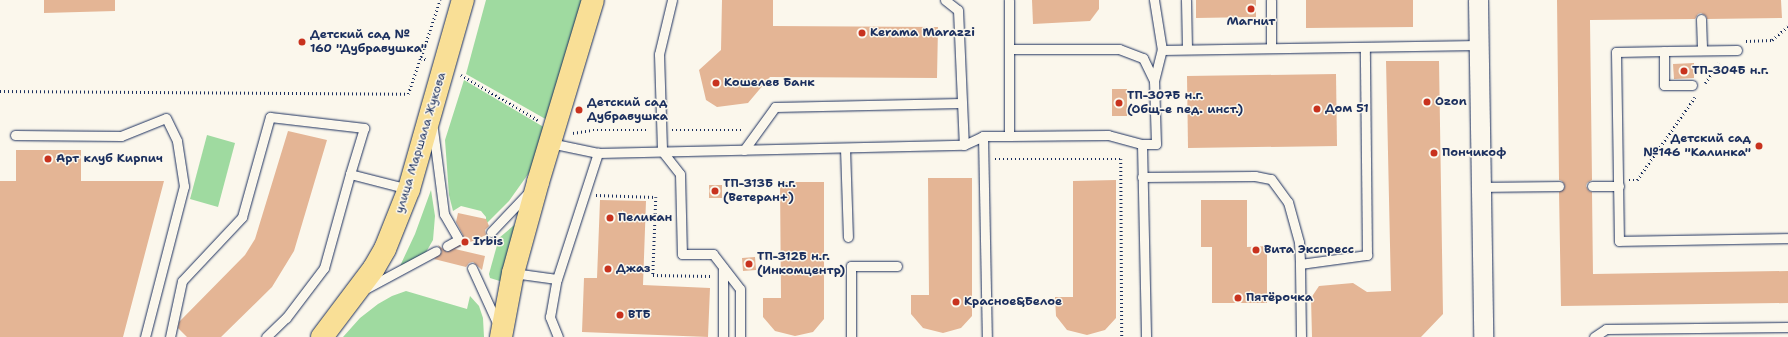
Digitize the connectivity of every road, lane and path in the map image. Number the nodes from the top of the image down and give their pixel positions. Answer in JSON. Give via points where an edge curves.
{"nodes":[{"id":1,"x":440,"y":0,"type":"edge"},
{"id":2,"x":463,"y":0,"type":"edge"},
{"id":3,"x":593,"y":0,"type":"edge"},
{"id":4,"x":672,"y":0,"type":"edge"},
{"id":5,"x":945,"y":0,"type":"edge"},
{"id":6,"x":1009,"y":0,"type":"edge"},
{"id":7,"x":1154,"y":0,"type":"edge"},
{"id":8,"x":1186,"y":0,"type":"edge"},
{"id":9,"x":1271,"y":0,"type":"edge"},
{"id":10,"x":1478,"y":0,"type":"edge"},
{"id":11,"x":1701,"y":19,"type":"dead end"},
{"id":12,"x":1788,"y":26,"type":"edge"},
{"id":13,"x":1478,"y":45,"type":"junction"},
{"id":14,"x":1271,"y":47,"type":"junction"},
{"id":15,"x":1364,"y":47,"type":"junction"},
{"id":16,"x":1010,"y":49,"type":"junction"},
{"id":17,"x":1187,"y":49,"type":"junction"},
{"id":18,"x":1162,"y":50,"type":"junction"},
{"id":19,"x":1702,"y":50,"type":"junction"},
{"id":20,"x":1732,"y":50,"type":"junction"},
{"id":21,"x":1664,"y":51,"type":"junction"},
{"id":22,"x":421,"y":57,"type":"junction"},
{"id":23,"x":444,"y":67,"type":"junction"},
{"id":24,"x":1154,"y":81,"type":"junction"},
{"id":25,"x":1692,"y":85,"type":"dead end"},
{"id":26,"x":1701,"y":89,"type":"dead end"},
{"id":27,"x":0,"y":91,"type":"edge"},
{"id":28,"x":1696,"y":96,"type":"dead end"},
{"id":29,"x":961,"y":103,"type":"junction"},
{"id":30,"x":431,"y":114,"type":"junction"},
{"id":31,"x":661,"y":130,"type":"junction"},
{"id":32,"x":675,"y":130,"type":"junction"},
{"id":33,"x":758,"y":130,"type":"junction"},
{"id":34,"x":15,"y":135,"type":"dead end"},
{"id":35,"x":552,"y":135,"type":"junction"},
{"id":36,"x":983,"y":136,"type":"junction"},
{"id":37,"x":1009,"y":136,"type":"junction"},
{"id":38,"x":1142,"y":144,"type":"junction"},
{"id":39,"x":964,"y":146,"type":"junction"},
{"id":40,"x":845,"y":148,"type":"junction"},
{"id":41,"x":744,"y":150,"type":"junction"},
{"id":42,"x":662,"y":151,"type":"junction"},
{"id":43,"x":680,"y":151,"type":"junction"},
{"id":44,"x":598,"y":153,"type":"junction"},
{"id":45,"x":983,"y":159,"type":"junction"},
{"id":46,"x":350,"y":174,"type":"junction"},
{"id":47,"x":1142,"y":177,"type":"junction"},
{"id":48,"x":538,"y":182,"type":"junction"},
{"id":49,"x":1618,"y":183,"type":"junction"},
{"id":50,"x":1559,"y":186,"type":"dead end"},
{"id":51,"x":1592,"y":186,"type":"dead end"},
{"id":52,"x":1481,"y":187,"type":"junction"},
{"id":53,"x":409,"y":189,"type":"junction"},
{"id":54,"x":585,"y":195,"type":"junction"},
{"id":55,"x":491,"y":232,"type":"dead end"},
{"id":56,"x":848,"y":237,"type":"dead end"},
{"id":57,"x":1788,"y":238,"type":"edge"},
{"id":58,"x":447,"y":246,"type":"dead end"},
{"id":59,"x":436,"y":251,"type":"dead end"},
{"id":60,"x":1300,"y":264,"type":"junction"},
{"id":61,"x":897,"y":266,"type":"dead end"},
{"id":62,"x":472,"y":268,"type":"dead end"},
{"id":63,"x":723,"y":268,"type":"junction"},
{"id":64,"x":513,"y":273,"type":"junction"},
{"id":65,"x":715,"y":276,"type":"dead end"},
{"id":66,"x":557,"y":278,"type":"junction"},
{"id":67,"x":354,"y":294,"type":"junction"},
{"id":68,"x":1788,"y":327,"type":"edge"},
{"id":69,"x":501,"y":334,"type":"edge"},
{"id":70,"x":145,"y":337,"type":"edge"},
{"id":71,"x":170,"y":337,"type":"edge"},
{"id":72,"x":266,"y":337,"type":"edge"},
{"id":73,"x":322,"y":337,"type":"edge"},
{"id":74,"x":558,"y":337,"type":"edge"},
{"id":75,"x":723,"y":337,"type":"edge"},
{"id":76,"x":740,"y":337,"type":"edge"},
{"id":77,"x":851,"y":337,"type":"edge"},
{"id":78,"x":987,"y":337,"type":"edge"},
{"id":79,"x":1122,"y":337,"type":"edge"},
{"id":80,"x":1146,"y":337,"type":"edge"},
{"id":81,"x":1301,"y":337,"type":"edge"},
{"id":82,"x":1483,"y":337,"type":"edge"},
{"id":83,"x":1594,"y":337,"type":"edge"}],
"edges":[{"from":1,"to":22,"type":"path"},
{"from":2,"to":23,"type":"main road","name":"улица Маршала Жукова"},
{"from":3,"to":35,"type":"main road"},
{"from":4,"to":31,"type":"lane","via":[[659,54]]},
{"from":5,"to":29,"type":"lane","via":[[958,10]]},
{"from":6,"to":16,"type":"lane"},
{"from":7,"to":18,"type":"lane"},
{"from":8,"to":17,"type":"lane"},
{"from":9,"to":14,"type":"lane"},
{"from":10,"to":13,"type":"street"},
{"from":11,"to":19,"type":"lane"},
{"from":12,"to":20,"type":"path","via":[[1772,40],[1734,41]]},
{"from":13,"to":15,"type":"lane"},
{"from":13,"to":52,"type":"street"},
{"from":14,"to":15,"type":"lane"},
{"from":14,"to":17,"type":"lane"},
{"from":15,"to":60,"type":"lane","via":[[1367,255]]},
{"from":16,"to":24,"type":"lane","via":[[1119,49],[1143,58]]},
{"from":16,"to":37,"type":"lane"},
{"from":17,"to":18,"type":"lane"},
{"from":18,"to":24,"type":"lane"},
{"from":19,"to":20,"type":"lane"},
{"from":19,"to":21,"type":"lane"},
{"from":20,"to":26,"type":"path"},
{"from":21,"to":25,"type":"lane","via":[[1664,85]]},
{"from":21,"to":49,"type":"lane","via":[[1616,52]]},
{"from":22,"to":23,"type":"path"},
{"from":22,"to":27,"type":"path","via":[[408,94]]},
{"from":23,"to":30,"type":"main road","name":"улица Маршала Жукова"},
{"from":23,"to":35,"type":"path","via":[[465,77]]},
{"from":24,"to":38,"type":"lane","via":[[1156,144]]},
{"from":28,"to":49,"type":"path","via":[[1637,180]]},
{"from":29,"to":33,"type":"lane","via":[[775,107]]},
{"from":29,"to":39,"type":"lane"},
{"from":30,"to":53,"type":"main road","name":"улица Маршала Жукова"},
{"from":30,"to":58,"type":"lane","via":[[444,214],[458,239]]},
{"from":31,"to":32,"type":"path"},
{"from":31,"to":35,"type":"path","via":[[593,130]]},
{"from":31,"to":42,"type":"lane"},
{"from":32,"to":33,"type":"path"},
{"from":32,"to":43,"type":"path"},
{"from":33,"to":41,"type":"lane"},
{"from":34,"to":70,"type":"lane","via":[[121,136],[166,118],[177,141],[184,186]]},
{"from":35,"to":44,"type":"lane"},
{"from":35,"to":48,"type":"main road"},
{"from":36,"to":37,"type":"lane"},
{"from":36,"to":39,"type":"lane"},
{"from":36,"to":45,"type":"lane"},
{"from":37,"to":38,"type":"lane","via":[[1108,135]]},
{"from":38,"to":47,"type":"lane"},
{"from":39,"to":40,"type":"lane"},
{"from":40,"to":41,"type":"lane"},
{"from":40,"to":56,"type":"lane"},
{"from":41,"to":43,"type":"lane"},
{"from":42,"to":43,"type":"lane"},
{"from":42,"to":44,"type":"lane"},
{"from":42,"to":63,"type":"lane","via":[[680,174],[682,254],[713,254]]},
{"from":44,"to":54,"type":"lane"},
{"from":45,"to":78,"type":"lane"},
{"from":45,"to":79,"type":"path","via":[[1121,159]]},
{"from":46,"to":53,"type":"lane"},
{"from":46,"to":71,"type":"lane","via":[[364,128],[270,117],[242,216],[182,281]]},
{"from":46,"to":72,"type":"lane","via":[[324,268],[286,318]]},
{"from":47,"to":60,"type":"lane","via":[[1255,176],[1270,179],[1288,202],[1299,242]]},
{"from":47,"to":80,"type":"lane"},
{"from":48,"to":55,"type":"lane"},
{"from":48,"to":64,"type":"main road"},
{"from":49,"to":51,"type":"lane"},
{"from":49,"to":57,"type":"lane","via":[[1619,241]]},
{"from":50,"to":52,"type":"lane"},
{"from":52,"to":82,"type":"street"},
{"from":53,"to":67,"type":"main road","name":"улица Маршала Жукова","via":[[385,249]]},
{"from":54,"to":65,"type":"path","via":[[656,197],[653,275]]},
{"from":54,"to":66,"type":"lane"},
{"from":59,"to":67,"type":"lane"},
{"from":60,"to":81,"type":"lane"},
{"from":61,"to":77,"type":"lane","via":[[850,266]]},
{"from":62,"to":69,"type":"lane"},
{"from":63,"to":75,"type":"lane"},
{"from":63,"to":76,"type":"lane","via":[[740,289]]},
{"from":64,"to":66,"type":"lane"},
{"from":64,"to":69,"type":"main road"},
{"from":66,"to":74,"type":"lane","via":[[550,317]]},
{"from":67,"to":73,"type":"main road","name":"улица Маршала Жукова"},
{"from":68,"to":83,"type":"lane","via":[[1606,329]]}]}
